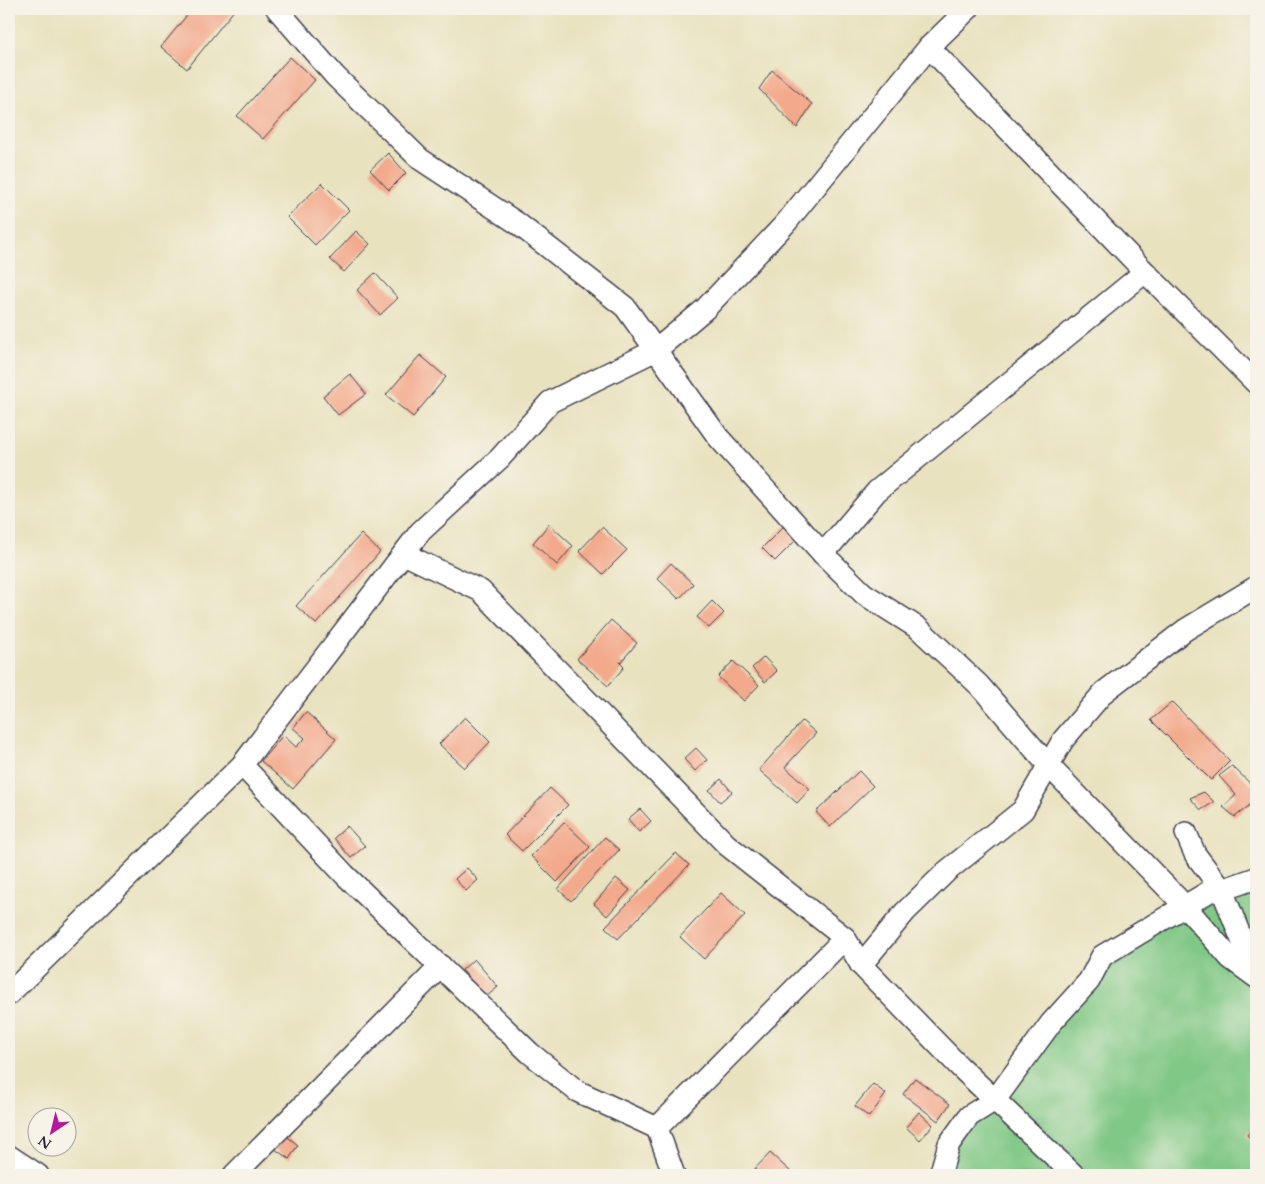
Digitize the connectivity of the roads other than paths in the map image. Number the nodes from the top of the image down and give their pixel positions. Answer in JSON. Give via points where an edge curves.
{"nodes":[{"id":1,"x":277,"y":9,"type":"edge"},
{"id":2,"x":968,"y":9,"type":"edge"},
{"id":3,"x":929,"y":48,"type":"junction"},
{"id":4,"x":1144,"y":272,"type":"junction"},
{"id":5,"x":656,"y":350,"type":"junction"},
{"id":6,"x":1256,"y":383,"type":"edge"},
{"id":7,"x":404,"y":554,"type":"junction"},
{"id":8,"x":823,"y":554,"type":"junction"},
{"id":9,"x":1256,"y":587,"type":"edge"},
{"id":10,"x":242,"y":765,"type":"junction"},
{"id":11,"x":1048,"y":766,"type":"junction"},
{"id":12,"x":1186,"y":833,"type":"dead end"},
{"id":13,"x":1256,"y":878,"type":"edge"},
{"id":14,"x":1222,"y":890,"type":"junction"},
{"id":15,"x":1185,"y":906,"type":"junction"},
{"id":16,"x":845,"y":938,"type":"junction"},
{"id":17,"x":861,"y":965,"type":"junction"},
{"id":18,"x":441,"y":966,"type":"junction"},
{"id":19,"x":1256,"y":976,"type":"edge"},
{"id":20,"x":9,"y":994,"type":"edge"},
{"id":21,"x":995,"y":1100,"type":"junction"},
{"id":22,"x":656,"y":1128,"type":"junction"},
{"id":23,"x":9,"y":1156,"type":"edge"},
{"id":24,"x":38,"y":1175,"type":"edge"},
{"id":25,"x":234,"y":1175,"type":"edge"},
{"id":26,"x":674,"y":1175,"type":"edge"},
{"id":27,"x":940,"y":1175,"type":"edge"},
{"id":28,"x":1074,"y":1175,"type":"edge"}],
"edges":[{"from":1,"to":5,"type":"street","via":[[335,76],[420,159],[517,223],[625,307]]},
{"from":2,"to":3,"type":"street"},
{"from":3,"to":4,"type":"street"},
{"from":3,"to":5,"type":"street","via":[[785,224],[705,310]]},
{"from":4,"to":6,"type":"street"},
{"from":4,"to":8,"type":"street","via":[[877,491]]},
{"from":5,"to":7,"type":"street","via":[[550,402],[500,458],[420,532]]},
{"from":5,"to":8,"type":"street","via":[[718,437]]},
{"from":7,"to":10,"type":"street"},
{"from":7,"to":16,"type":"street","via":[[481,590],[727,845]]},
{"from":8,"to":11,"type":"street","via":[[864,594],[918,628],[978,685]]},
{"from":9,"to":11,"type":"street","via":[[1185,630],[1104,692],[1063,740]]},
{"from":10,"to":18,"type":"street","via":[[346,875]]},
{"from":10,"to":20,"type":"street"},
{"from":11,"to":15,"type":"street"},
{"from":11,"to":17,"type":"street","via":[[1023,810],[947,872],[905,912]]},
{"from":12,"to":14,"type":"street","via":[[1195,854]]},
{"from":13,"to":14,"type":"street"},
{"from":14,"to":15,"type":"street","via":[[1210,891]]},
{"from":14,"to":19,"type":"street"},
{"from":15,"to":19,"type":"street","via":[[1230,958]]},
{"from":15,"to":21,"type":"street","via":[[1102,956],[1089,981],[1050,1023]]},
{"from":16,"to":17,"type":"street"},
{"from":16,"to":22,"type":"street"},
{"from":17,"to":21,"type":"street"},
{"from":18,"to":22,"type":"street","via":[[530,1053],[577,1091]]},
{"from":18,"to":25,"type":"street"},
{"from":21,"to":27,"type":"street","via":[[969,1116],[949,1144]]},
{"from":21,"to":28,"type":"street"},
{"from":22,"to":26,"type":"street"},
{"from":23,"to":24,"type":"street"}]}
